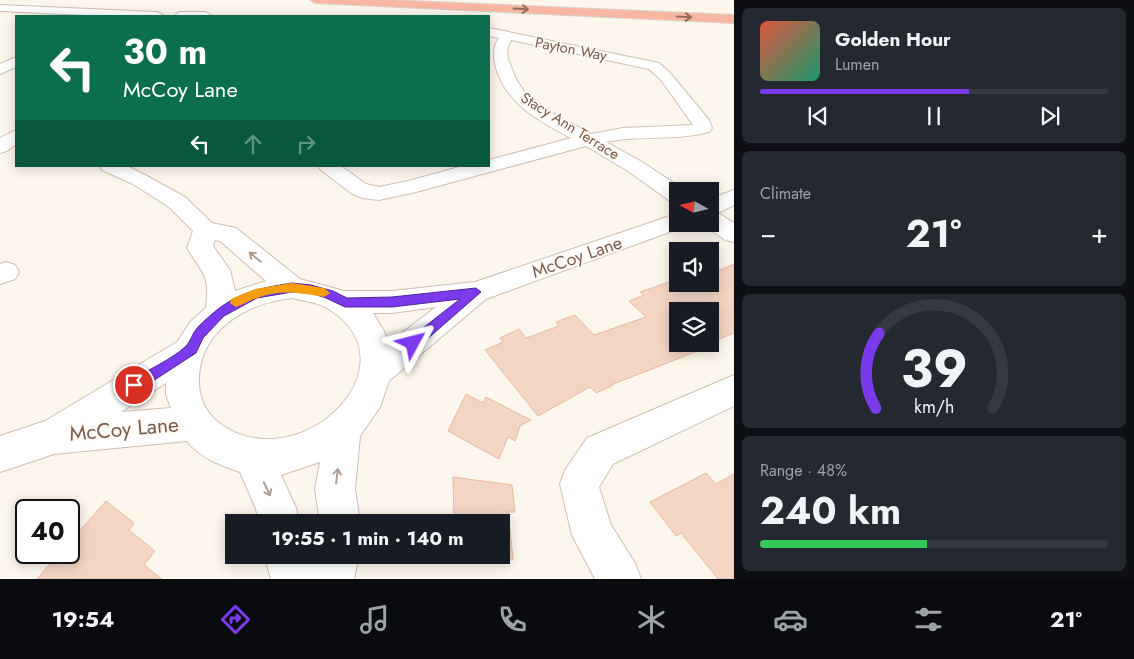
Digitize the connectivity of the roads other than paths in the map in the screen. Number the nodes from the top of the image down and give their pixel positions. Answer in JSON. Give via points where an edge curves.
{"nodes":[{"id":1,"x":315,"y":0,"type":"edge"},
{"id":2,"x":526,"y":0,"type":"edge"},
{"id":3,"x":0,"y":8,"type":"edge"},
{"id":4,"x":734,"y":9,"type":"edge"},
{"id":5,"x":101,"y":14,"type":"edge"},
{"id":6,"x":157,"y":15,"type":"edge"},
{"id":7,"x":734,"y":19,"type":"edge"},
{"id":8,"x":490,"y":32,"type":"edge"},
{"id":9,"x":508,"y":36,"type":"junction"},
{"id":10,"x":15,"y":62,"type":"edge"},
{"id":11,"x":0,"y":70,"type":"edge"},
{"id":12,"x":0,"y":74,"type":"edge"},
{"id":13,"x":15,"y":78,"type":"edge"},
{"id":14,"x":15,"y":126,"type":"edge"},
{"id":15,"x":7,"y":141,"type":"edge"},
{"id":16,"x":591,"y":141,"type":"junction"},
{"id":17,"x":490,"y":166,"type":"edge"},
{"id":18,"x":111,"y":167,"type":"edge"},
{"id":19,"x":329,"y":167,"type":"edge"},
{"id":20,"x":484,"y":167,"type":"edge"},
{"id":21,"x":669,"y":190,"type":"edge"},
{"id":22,"x":734,"y":197,"type":"edge"},
{"id":23,"x":719,"y":204,"type":"edge"},
{"id":24,"x":669,"y":224,"type":"edge"},
{"id":25,"x":719,"y":224,"type":"edge"},
{"id":26,"x":205,"y":230,"type":"junction"},
{"id":27,"x":734,"y":234,"type":"edge"},
{"id":28,"x":292,"y":288,"type":"junction"},
{"id":29,"x":476,"y":292,"type":"junction"},
{"id":30,"x":345,"y":302,"type":"junction"},
{"id":31,"x":220,"y":312,"type":"junction"},
{"id":32,"x":191,"y":350,"type":"junction"},
{"id":33,"x":376,"y":372,"type":"junction"},
{"id":34,"x":734,"y":390,"type":"edge"},
{"id":35,"x":194,"y":423,"type":"junction"},
{"id":36,"x":343,"y":429,"type":"junction"},
{"id":37,"x":54,"y":436,"type":"junction"},
{"id":38,"x":0,"y":454,"type":"edge"},
{"id":39,"x":252,"y":458,"type":"junction"},
{"id":40,"x":277,"y":514,"type":"edge"},
{"id":41,"x":339,"y":514,"type":"edge"},
{"id":42,"x":287,"y":564,"type":"edge"},
{"id":43,"x":336,"y":564,"type":"edge"},
{"id":44,"x":298,"y":579,"type":"edge"},
{"id":45,"x":332,"y":579,"type":"edge"},
{"id":46,"x":619,"y":579,"type":"edge"}],
"edges":[{"from":1,"to":7,"type":"highway","one_way":true},
{"from":2,"to":4,"type":"highway"},
{"from":3,"to":5,"type":"street"},
{"from":5,"to":6,"type":"street"},
{"from":8,"to":9,"type":"street","name":"Payton Way"},
{"from":9,"to":16,"type":"street","name":"Stacy Ann Terrace","via":[[502,40],[499,49],[510,86],[524,101]]},
{"from":9,"to":16,"type":"street","name":"Payton Way","via":[[654,66],[700,120],[703,128],[693,132],[636,132]]},
{"from":10,"to":11,"type":"street"},
{"from":12,"to":13,"type":"street"},
{"from":14,"to":15,"type":"street"},
{"from":16,"to":17,"type":"street"},
{"from":16,"to":21,"type":"street","name":"Stacy Ann Terrace"},
{"from":18,"to":26,"type":"street","via":[[178,202]]},
{"from":19,"to":20,"type":"street","via":[[350,183],[371,193],[398,190]]},
{"from":22,"to":23,"type":"street"},
{"from":24,"to":29,"type":"street","name":"McCoy Lane"},
{"from":25,"to":27,"type":"street"},
{"from":28,"to":26,"type":"street","one_way":true,"via":[[227,234]]},
{"from":26,"to":31,"type":"street","via":[[200,248],[214,263],[222,287]]},
{"from":28,"to":30,"type":"street","via":[[311,289]]},
{"from":28,"to":31,"type":"street","via":[[255,294]]},
{"from":29,"to":30,"type":"street","name":"McCoy Lane","via":[[392,302]]},
{"from":29,"to":33,"type":"street","name":"McCoy Lane"},
{"from":30,"to":33,"type":"street","via":[[360,315],[370,332],[376,351]]},
{"from":31,"to":32,"type":"street","via":[[198,335]]},
{"from":32,"to":35,"type":"street","via":[[185,362],[182,392],[188,415]]},
{"from":32,"to":37,"type":"street","name":"McCoy Lane"},
{"from":33,"to":36,"type":"street","via":[[359,412]]},
{"from":34,"to":46,"type":"street","via":[[600,451],[579,484],[593,535]]},
{"from":35,"to":37,"type":"street","name":"McCoy Lane"},
{"from":35,"to":39,"type":"street","via":[[203,435],[225,450]]},
{"from":36,"to":39,"type":"street","via":[[301,453]]},
{"from":41,"to":36,"type":"street","one_way":true,"via":[[335,490]]},
{"from":37,"to":38,"type":"street","name":"McCoy Lane"},
{"from":39,"to":40,"type":"street","one_way":true},
{"from":42,"to":44,"type":"street"},
{"from":43,"to":45,"type":"street"}]}
